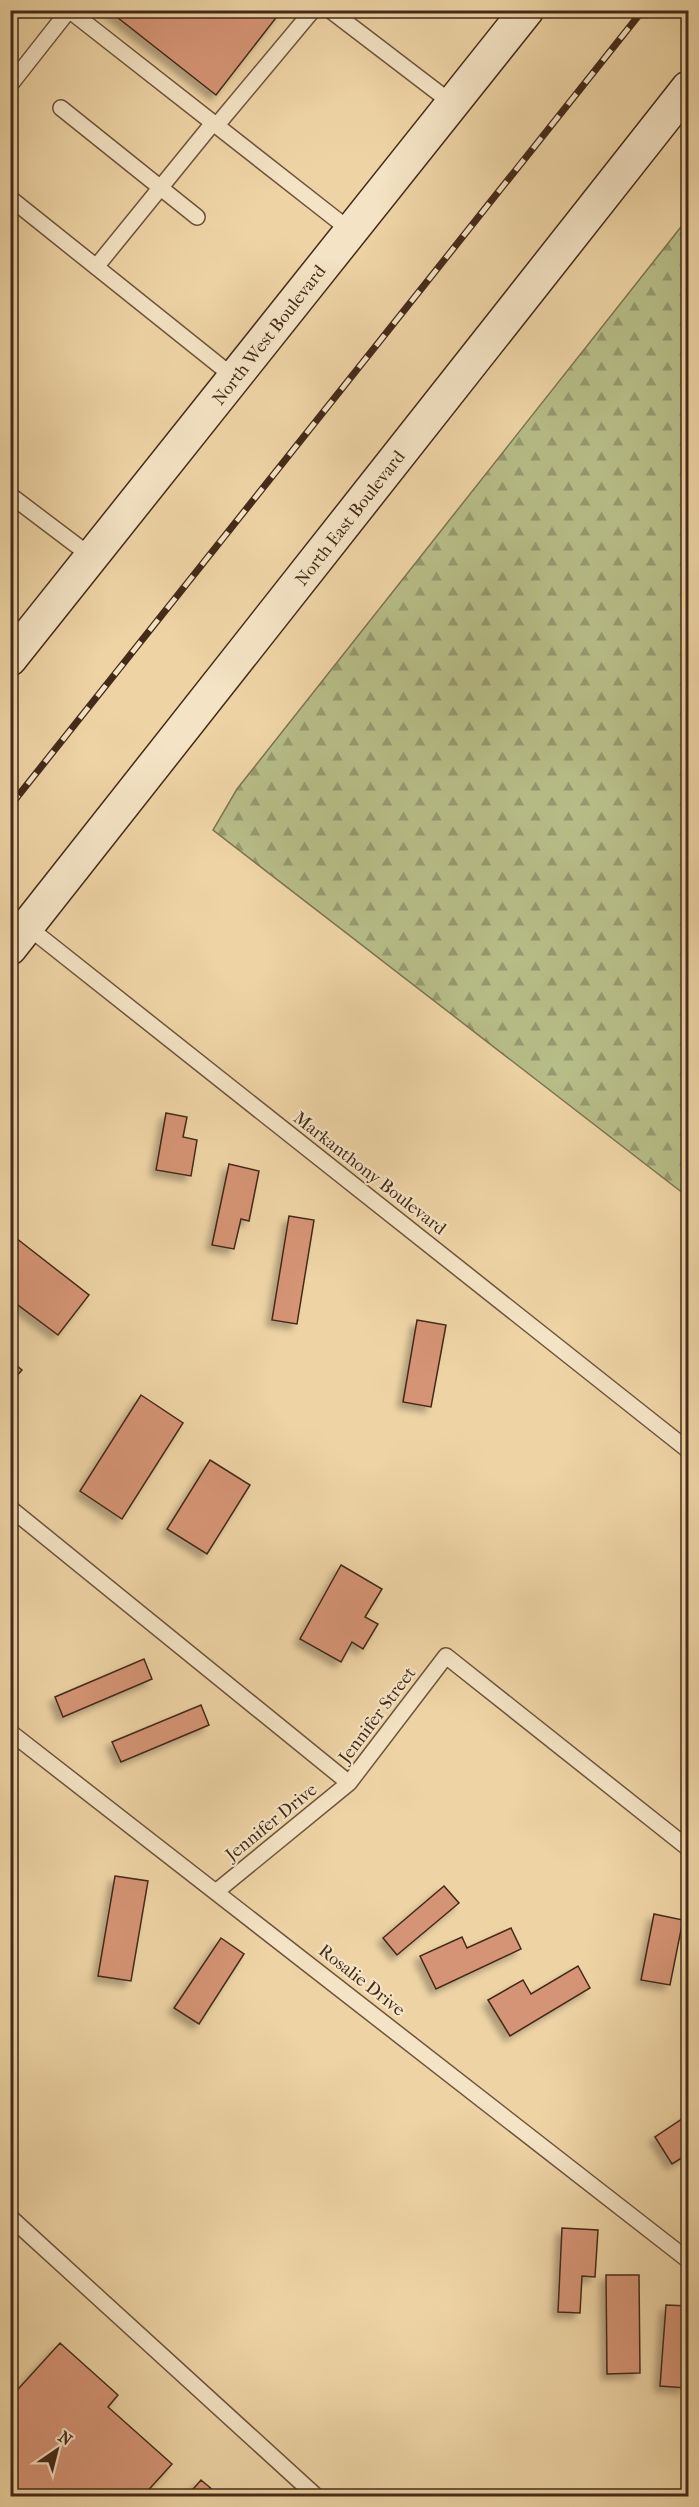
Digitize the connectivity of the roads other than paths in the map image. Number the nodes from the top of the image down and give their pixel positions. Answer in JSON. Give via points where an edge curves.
{"nodes":[{"id":1,"x":69,"y":10,"type":"edge"},
{"id":2,"x":313,"y":10,"type":"edge"},
{"id":3,"x":330,"y":10,"type":"edge"},
{"id":4,"x":527,"y":10,"type":"edge"},
{"id":5,"x":10,"y":85,"type":"edge"},
{"id":6,"x":688,"y":88,"type":"edge"},
{"id":7,"x":453,"y":104,"type":"junction"},
{"id":8,"x":61,"y":108,"type":"dead end"},
{"id":9,"x":215,"y":124,"type":"junction"},
{"id":10,"x":161,"y":188,"type":"junction"},
{"id":11,"x":10,"y":198,"type":"edge"},
{"id":12,"x":197,"y":217,"type":"dead end"},
{"id":13,"x":351,"y":231,"type":"junction"},
{"id":14,"x":96,"y":267,"type":"junction"},
{"id":15,"x":235,"y":378,"type":"junction"},
{"id":16,"x":10,"y":495,"type":"edge"},
{"id":17,"x":92,"y":557,"type":"junction"},
{"id":18,"x":10,"y":659,"type":"edge"},
{"id":19,"x":19,"y":938,"type":"edge"},
{"id":20,"x":688,"y":1450,"type":"edge"},
{"id":21,"x":10,"y":1508,"type":"edge"},
{"id":22,"x":10,"y":1732,"type":"edge"},
{"id":23,"x":350,"y":1783,"type":"junction"},
{"id":24,"x":688,"y":1848,"type":"edge"},
{"id":25,"x":217,"y":1891,"type":"junction"},
{"id":26,"x":10,"y":2217,"type":"edge"},
{"id":27,"x":688,"y":2260,"type":"edge"},
{"id":28,"x":316,"y":2496,"type":"edge"}],
"edges":[{"from":1,"to":5,"type":"lane"},
{"from":1,"to":9,"type":"lane"},
{"from":2,"to":9,"type":"lane"},
{"from":3,"to":7,"type":"lane"},
{"from":4,"to":7,"type":"main road","name":"North West Boulevard"},
{"from":6,"to":19,"type":"main road","name":"North East Boulevard"},
{"from":7,"to":13,"type":"main road","name":"North West Boulevard"},
{"from":8,"to":10,"type":"lane"},
{"from":9,"to":10,"type":"lane"},
{"from":9,"to":13,"type":"lane"},
{"from":10,"to":12,"type":"lane"},
{"from":10,"to":14,"type":"lane"},
{"from":11,"to":14,"type":"lane"},
{"from":13,"to":15,"type":"main road","name":"North West Boulevard"},
{"from":14,"to":15,"type":"lane"},
{"from":15,"to":17,"type":"main road","name":"North West Boulevard"},
{"from":16,"to":17,"type":"lane"},
{"from":17,"to":18,"type":"main road","name":"North West Boulevard"},
{"from":19,"to":20,"type":"lane","name":"Markanthony Boulevard"},
{"from":21,"to":23,"type":"lane","name":"Jennifer Street"},
{"from":22,"to":25,"type":"lane","name":"Rosalie Drive"},
{"from":23,"to":24,"type":"lane","name":"Jennifer Street","via":[[446,1656]]},
{"from":23,"to":25,"type":"lane","name":"Jennifer Drive"},
{"from":25,"to":27,"type":"lane","name":"Rosalie Drive"},
{"from":26,"to":28,"type":"lane"}]}
